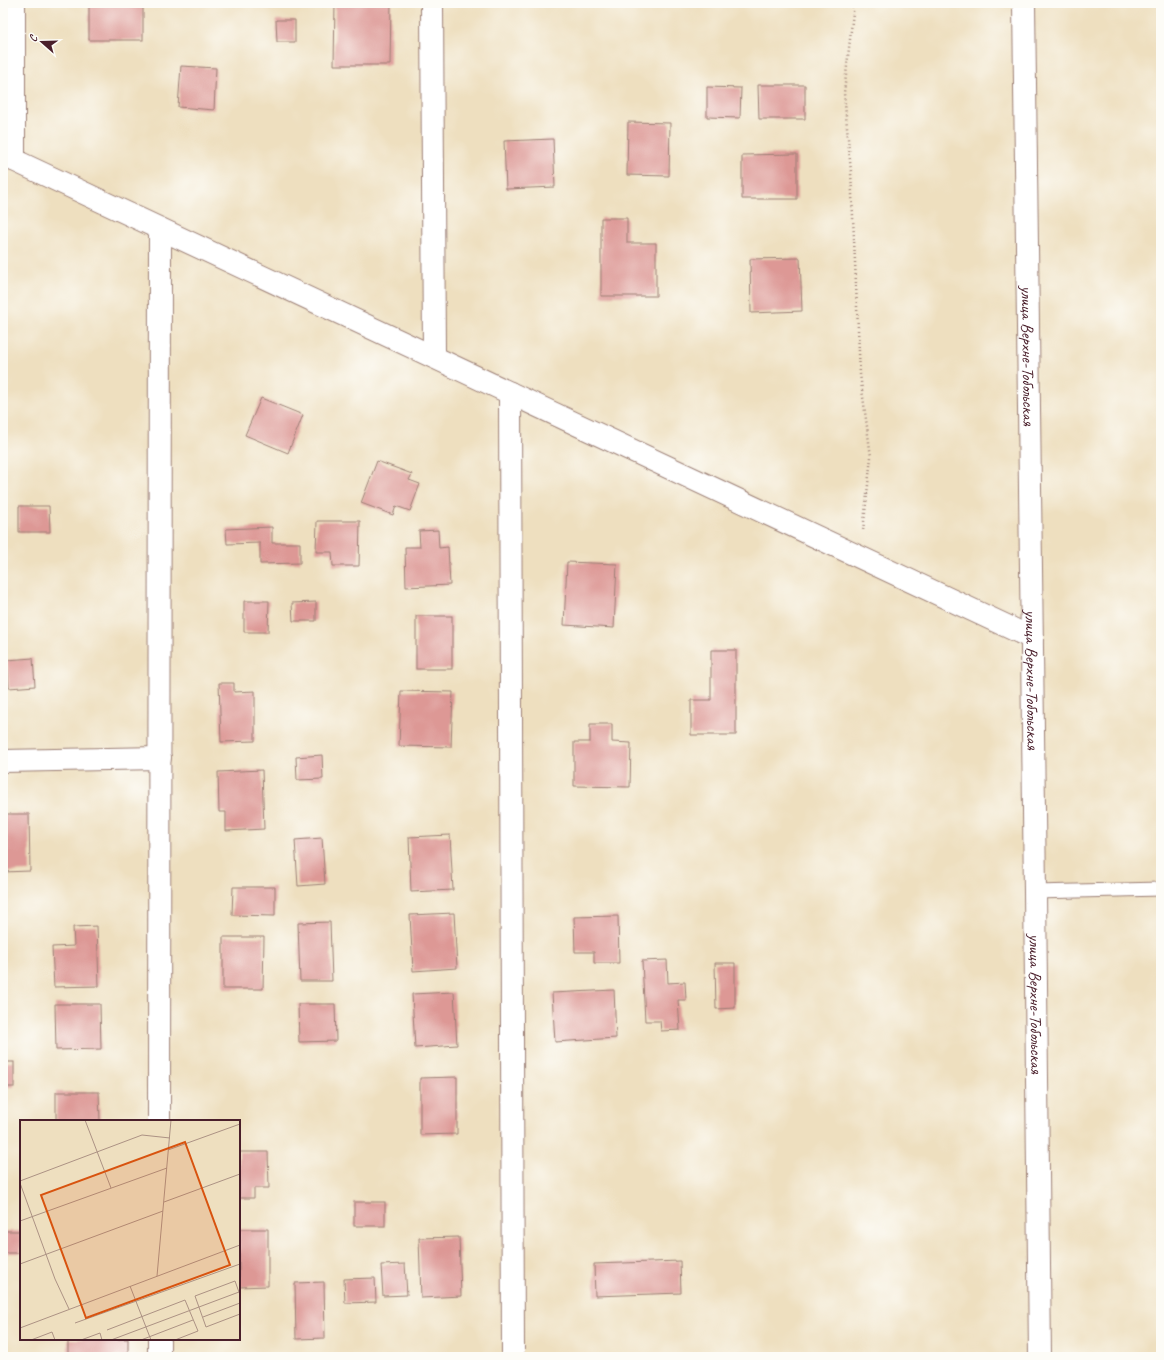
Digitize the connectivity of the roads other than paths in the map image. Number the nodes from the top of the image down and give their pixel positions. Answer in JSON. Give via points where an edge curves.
{"nodes":[{"id":1,"x":14,"y":3,"type":"edge"},
{"id":2,"x":432,"y":3,"type":"edge"},
{"id":3,"x":1024,"y":3,"type":"edge"},
{"id":4,"x":8,"y":157,"type":"edge"},
{"id":5,"x":160,"y":228,"type":"junction"},
{"id":6,"x":434,"y":357,"type":"junction"},
{"id":7,"x":510,"y":393,"type":"junction"},
{"id":8,"x":1032,"y":638,"type":"junction"},
{"id":9,"x":160,"y":758,"type":"junction"},
{"id":10,"x":3,"y":761,"type":"edge"},
{"id":11,"x":1161,"y":889,"type":"edge"},
{"id":12,"x":1036,"y":892,"type":"junction"},
{"id":13,"x":159,"y":1120,"type":"edge"},
{"id":14,"x":159,"y":1340,"type":"edge"},
{"id":15,"x":159,"y":1357,"type":"edge"},
{"id":16,"x":513,"y":1357,"type":"edge"},
{"id":17,"x":1040,"y":1357,"type":"edge"}],
"edges":[{"from":1,"to":4,"type":"street"},
{"from":2,"to":6,"type":"street"},
{"from":3,"to":8,"type":"street","name":"улица Верхне-Тобольская"},
{"from":4,"to":5,"type":"street"},
{"from":5,"to":6,"type":"street"},
{"from":5,"to":9,"type":"street"},
{"from":6,"to":7,"type":"street"},
{"from":7,"to":8,"type":"street"},
{"from":7,"to":16,"type":"street"},
{"from":8,"to":12,"type":"street","name":"улица Верхне-Тобольская"},
{"from":9,"to":10,"type":"street"},
{"from":9,"to":13,"type":"street"},
{"from":11,"to":12,"type":"lane"},
{"from":12,"to":17,"type":"street","name":"улица Верхне-Тобольская"},
{"from":14,"to":15,"type":"street"}]}
